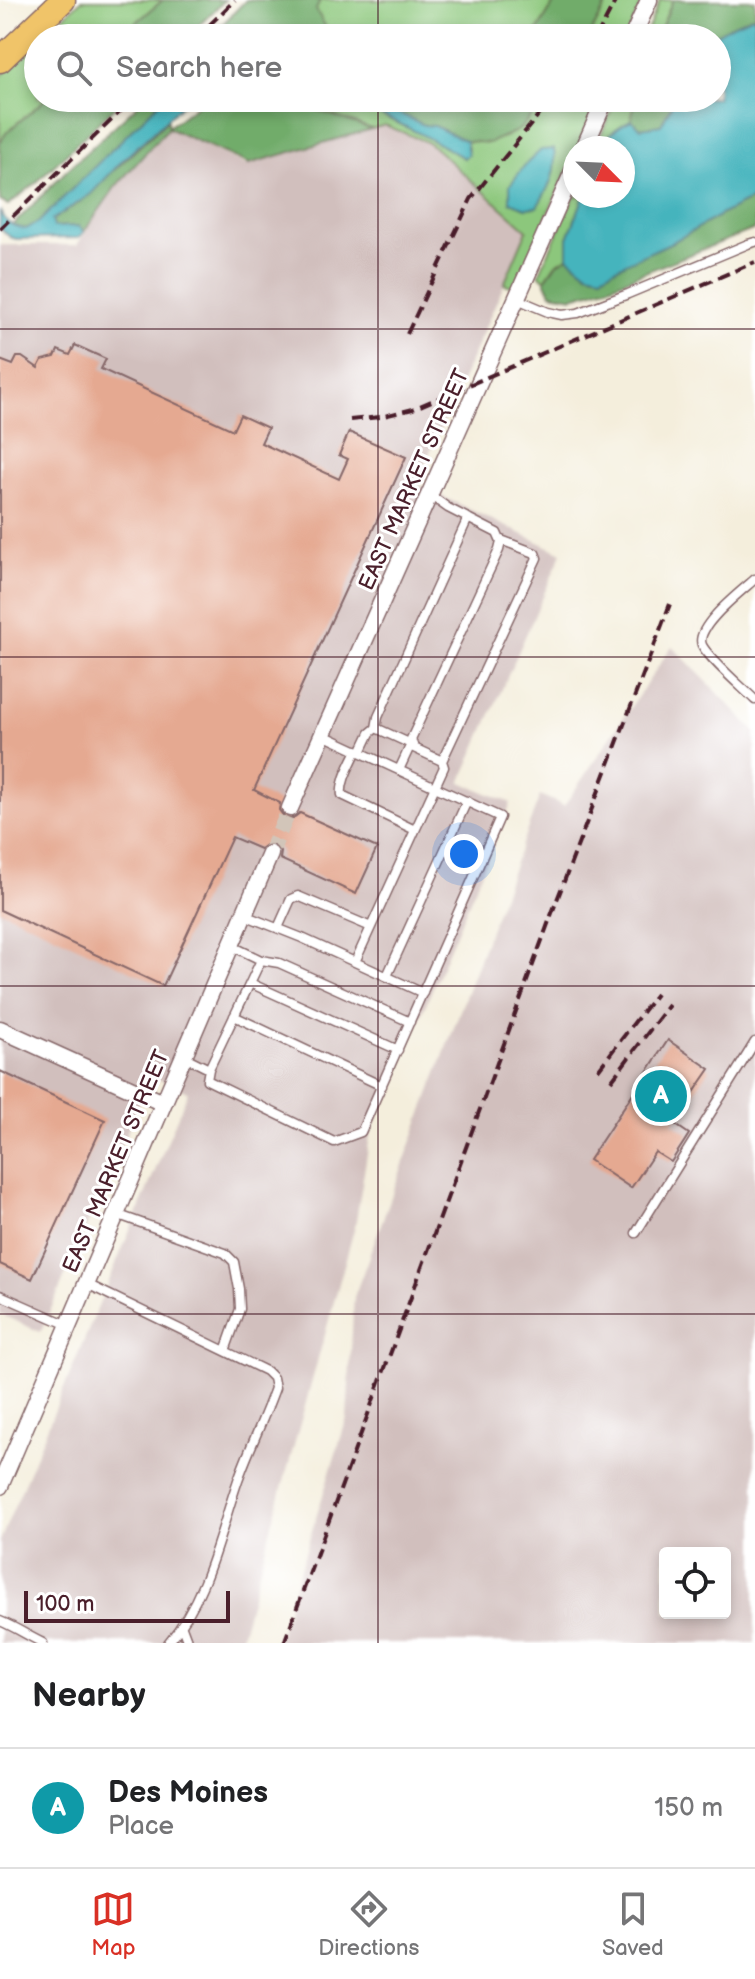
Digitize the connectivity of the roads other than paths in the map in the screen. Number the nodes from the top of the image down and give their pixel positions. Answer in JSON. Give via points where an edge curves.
{"nodes":[{"id":1,"x":63,"y":0,"type":"edge"},
{"id":2,"x":649,"y":0,"type":"edge"},
{"id":3,"x":38,"y":24,"type":"edge"},
{"id":4,"x":638,"y":24,"type":"edge"},
{"id":5,"x":24,"y":37,"type":"edge"},
{"id":6,"x":0,"y":60,"type":"edge"},
{"id":7,"x":600,"y":112,"type":"edge"},
{"id":8,"x":589,"y":136,"type":"edge"},
{"id":9,"x":563,"y":194,"type":"edge"},
{"id":10,"x":755,"y":242,"type":"edge"},
{"id":11,"x":517,"y":299,"type":"junction"},
{"id":12,"x":430,"y":495,"type":"junction"},
{"id":13,"x":468,"y":518,"type":"junction"},
{"id":14,"x":501,"y":540,"type":"junction"},
{"id":15,"x":755,"y":579,"type":"edge"},
{"id":16,"x":753,"y":694,"type":"edge"},
{"id":17,"x":376,"y":728,"type":"junction"},
{"id":18,"x":322,"y":734,"type":"junction"},
{"id":19,"x":411,"y":744,"type":"junction"},
{"id":20,"x":359,"y":751,"type":"junction"},
{"id":21,"x":442,"y":761,"type":"junction"},
{"id":22,"x":399,"y":770,"type":"junction"},
{"id":23,"x":436,"y":787,"type":"junction"},
{"id":24,"x":467,"y":801,"type":"junction"},
{"id":25,"x":290,"y":808,"type":"tunnel mouth"},
{"id":26,"x":415,"y":830,"type":"junction"},
{"id":27,"x":270,"y":854,"type":"tunnel mouth"},
{"id":28,"x":244,"y":915,"type":"junction"},
{"id":29,"x":371,"y":927,"type":"junction"},
{"id":30,"x":278,"y":928,"type":"junction"},
{"id":31,"x":231,"y":945,"type":"junction"},
{"id":32,"x":261,"y":960,"type":"junction"},
{"id":33,"x":355,"y":962,"type":"junction"},
{"id":34,"x":387,"y":976,"type":"junction"},
{"id":35,"x":250,"y":983,"type":"junction"},
{"id":36,"x":423,"y":993,"type":"junction"},
{"id":37,"x":234,"y":1016,"type":"junction"},
{"id":38,"x":410,"y":1022,"type":"junction"},
{"id":39,"x":0,"y":1029,"type":"edge"},
{"id":40,"x":755,"y":1042,"type":"edge"},
{"id":41,"x":398,"y":1050,"type":"junction"},
{"id":42,"x":183,"y":1056,"type":"junction"},
{"id":43,"x":209,"y":1069,"type":"junction"},
{"id":44,"x":382,"y":1086,"type":"junction"},
{"id":45,"x":163,"y":1103,"type":"junction"},
{"id":46,"x":116,"y":1214,"type":"junction"},
{"id":47,"x":636,"y":1233,"type":"dead end"},
{"id":48,"x":86,"y":1284,"type":"junction"},
{"id":49,"x":0,"y":1295,"type":"edge"},
{"id":50,"x":69,"y":1326,"type":"junction"},
{"id":51,"x":225,"y":1351,"type":"junction"},
{"id":52,"x":0,"y":1486,"type":"edge"},
{"id":53,"x":0,"y":1621,"type":"edge"},
{"id":54,"x":182,"y":1627,"type":"junction"},
{"id":55,"x":43,"y":1643,"type":"edge"},
{"id":56,"x":168,"y":1643,"type":"edge"},
{"id":57,"x":188,"y":1643,"type":"edge"}],
"edges":[{"from":1,"to":3,"type":"main road"},
{"from":2,"to":4,"type":"street"},
{"from":5,"to":6,"type":"main road"},
{"from":7,"to":8,"type":"street"},
{"from":9,"to":11,"type":"street","name":"EAST MARKET STREET"},
{"from":10,"to":11,"type":"lane","via":[[578,313],[548,312]]},
{"from":11,"to":12,"type":"street","name":"EAST MARKET STREET"},
{"from":12,"to":13,"type":"lane"},
{"from":12,"to":18,"type":"street","name":"EAST MARKET STREET"},
{"from":13,"to":14,"type":"lane"},
{"from":13,"to":17,"type":"lane"},
{"from":14,"to":19,"type":"lane"},
{"from":14,"to":21,"type":"lane","via":[[537,558]]},
{"from":15,"to":16,"type":"lane","via":[[701,636],[701,644]]},
{"from":17,"to":19,"type":"lane"},
{"from":17,"to":20,"type":"lane"},
{"from":18,"to":20,"type":"lane"},
{"from":18,"to":25,"type":"street","name":"EAST MARKET STREET"},
{"from":19,"to":21,"type":"lane"},
{"from":19,"to":22,"type":"lane"},
{"from":20,"to":22,"type":"lane"},
{"from":20,"to":26,"type":"lane","via":[[342,795]]},
{"from":21,"to":23,"type":"lane"},
{"from":22,"to":23,"type":"lane"},
{"from":23,"to":24,"type":"lane"},
{"from":23,"to":26,"type":"lane"},
{"from":24,"to":34,"type":"lane"},
{"from":24,"to":36,"type":"lane","via":[[500,817]]},
{"from":26,"to":29,"type":"lane"},
{"from":27,"to":28,"type":"street","name":"EAST MARKET STREET"},
{"from":28,"to":30,"type":"lane"},
{"from":28,"to":31,"type":"street","name":"EAST MARKET STREET"},
{"from":29,"to":30,"type":"lane","via":[[298,896],[291,899]]},
{"from":29,"to":33,"type":"lane"},
{"from":30,"to":33,"type":"lane"},
{"from":31,"to":32,"type":"lane"},
{"from":31,"to":42,"type":"street","name":"EAST MARKET STREET"},
{"from":32,"to":35,"type":"lane"},
{"from":32,"to":38,"type":"lane","via":[[279,963]]},
{"from":33,"to":34,"type":"lane"},
{"from":34,"to":36,"type":"lane"},
{"from":35,"to":37,"type":"lane"},
{"from":35,"to":41,"type":"lane"},
{"from":36,"to":38,"type":"lane"},
{"from":37,"to":43,"type":"lane"},
{"from":37,"to":44,"type":"lane"},
{"from":38,"to":41,"type":"lane"},
{"from":39,"to":45,"type":"street"},
{"from":40,"to":47,"type":"lane"},
{"from":41,"to":44,"type":"lane"},
{"from":42,"to":43,"type":"lane"},
{"from":42,"to":45,"type":"street","name":"EAST MARKET STREET"},
{"from":43,"to":44,"type":"lane","via":[[207,1080],[334,1142],[361,1132]]},
{"from":45,"to":46,"type":"street","name":"EAST MARKET STREET"},
{"from":46,"to":48,"type":"street","name":"EAST MARKET STREET"},
{"from":46,"to":51,"type":"lane","via":[[225,1253],[234,1262],[240,1309]]},
{"from":48,"to":50,"type":"street","name":"EAST MARKET STREET"},
{"from":48,"to":51,"type":"lane"},
{"from":49,"to":50,"type":"lane"},
{"from":50,"to":52,"type":"street","name":"EAST MARKET STREET"},
{"from":51,"to":54,"type":"lane","via":[[266,1371],[275,1388],[204,1583]]},
{"from":53,"to":55,"type":"lane"},
{"from":54,"to":56,"type":"lane"},
{"from":54,"to":57,"type":"lane"}]}
